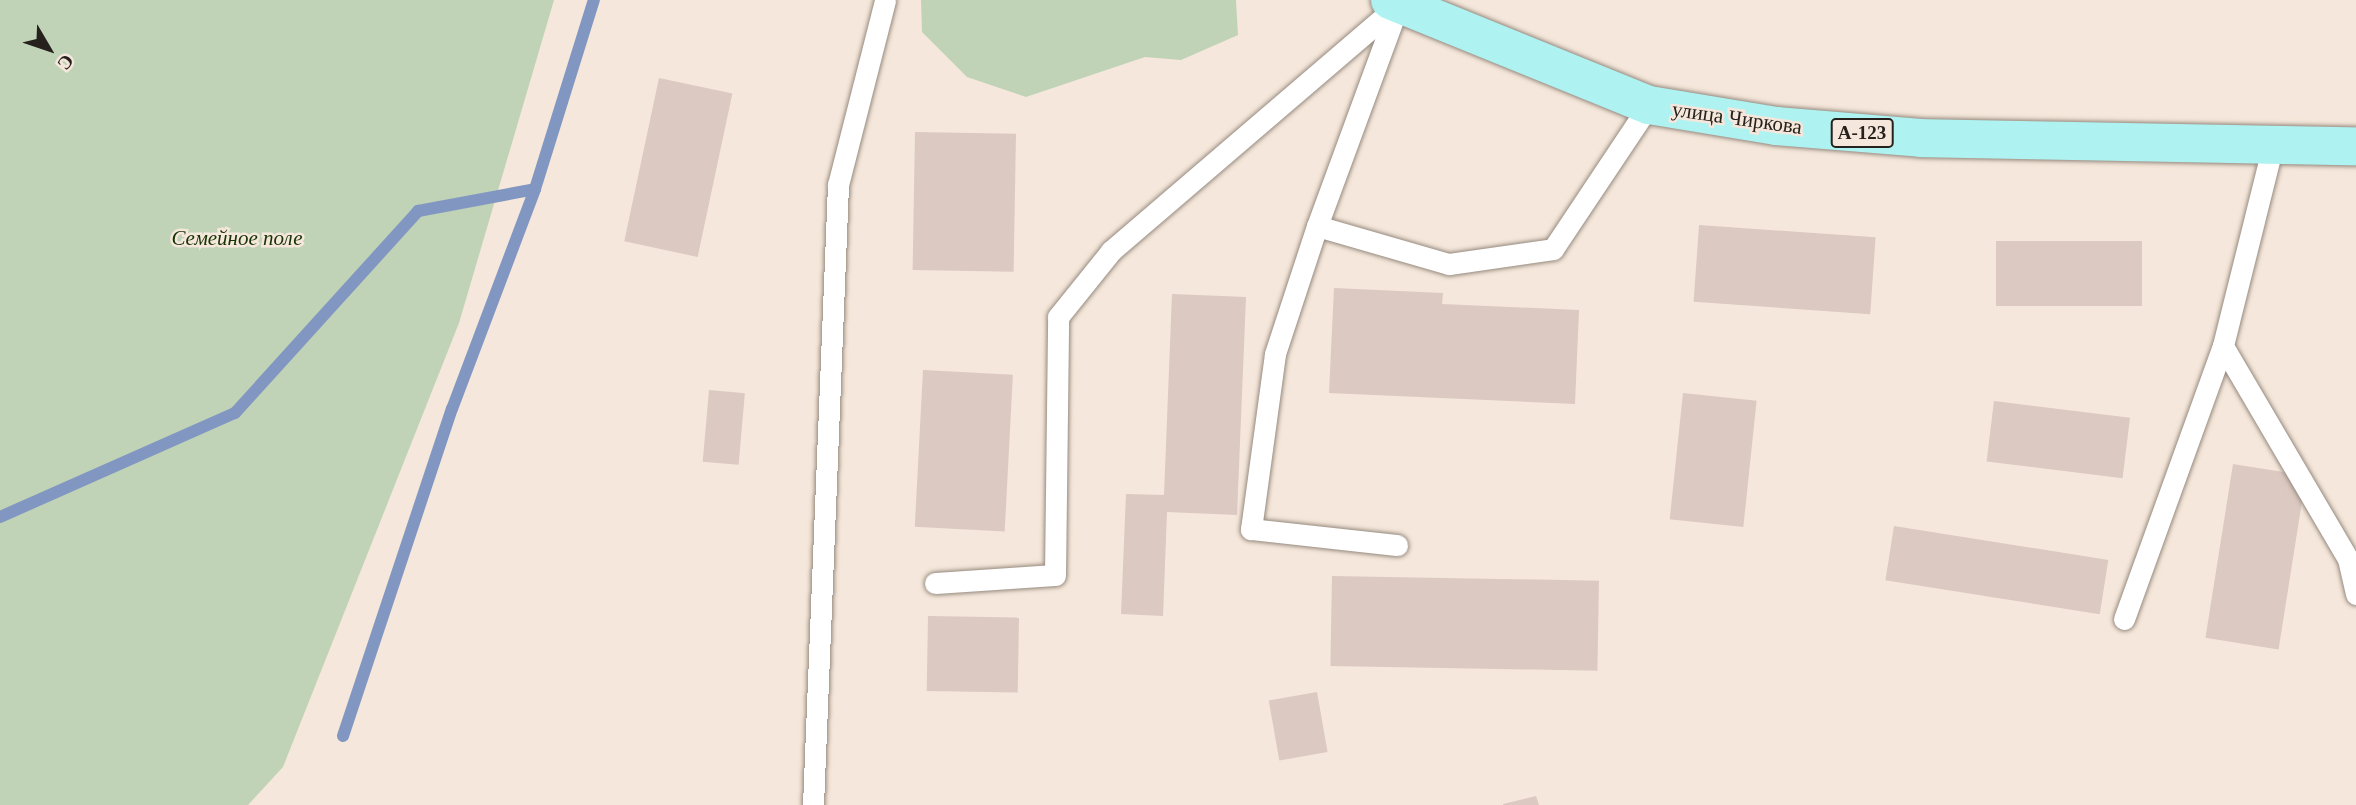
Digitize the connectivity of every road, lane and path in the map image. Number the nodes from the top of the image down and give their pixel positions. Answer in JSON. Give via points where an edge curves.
{"nodes":[{"id":1,"x":885,"y":0,"type":"edge"},
{"id":2,"x":1394,"y":2,"type":"edge"},
{"id":3,"x":1649,"y":105,"type":"junction"},
{"id":4,"x":2273,"y":145,"type":"junction"},
{"id":5,"x":2356,"y":145,"type":"edge"},
{"id":6,"x":1317,"y":226,"type":"junction"},
{"id":7,"x":2223,"y":346,"type":"junction"},
{"id":8,"x":1397,"y":545,"type":"dead end"},
{"id":9,"x":935,"y":583,"type":"dead end"},
{"id":10,"x":2356,"y":594,"type":"edge"},
{"id":11,"x":2124,"y":619,"type":"dead end"},
{"id":12,"x":813,"y":805,"type":"edge"}],
"edges":[{"from":1,"to":12,"type":"lane","via":[[838,185]]},
{"from":2,"to":3,"type":"main road","name":"улица Чиркова","number":"А-123"},
{"from":2,"to":6,"type":"lane"},
{"from":2,"to":9,"type":"lane","via":[[1111,251],[1058,317],[1055,575]]},
{"from":3,"to":4,"type":"main road","name":"улица Чиркова","number":"А-123","via":[[1776,126],[1921,138]]},
{"from":3,"to":6,"type":"lane","via":[[1553,249],[1449,264]]},
{"from":4,"to":5,"type":"main road","name":"улица Чиркова","number":"А-123"},
{"from":4,"to":7,"type":"lane"},
{"from":6,"to":8,"type":"lane","via":[[1275,354],[1251,529]]},
{"from":7,"to":10,"type":"lane","via":[[2348,559]]},
{"from":7,"to":11,"type":"lane"}]}
